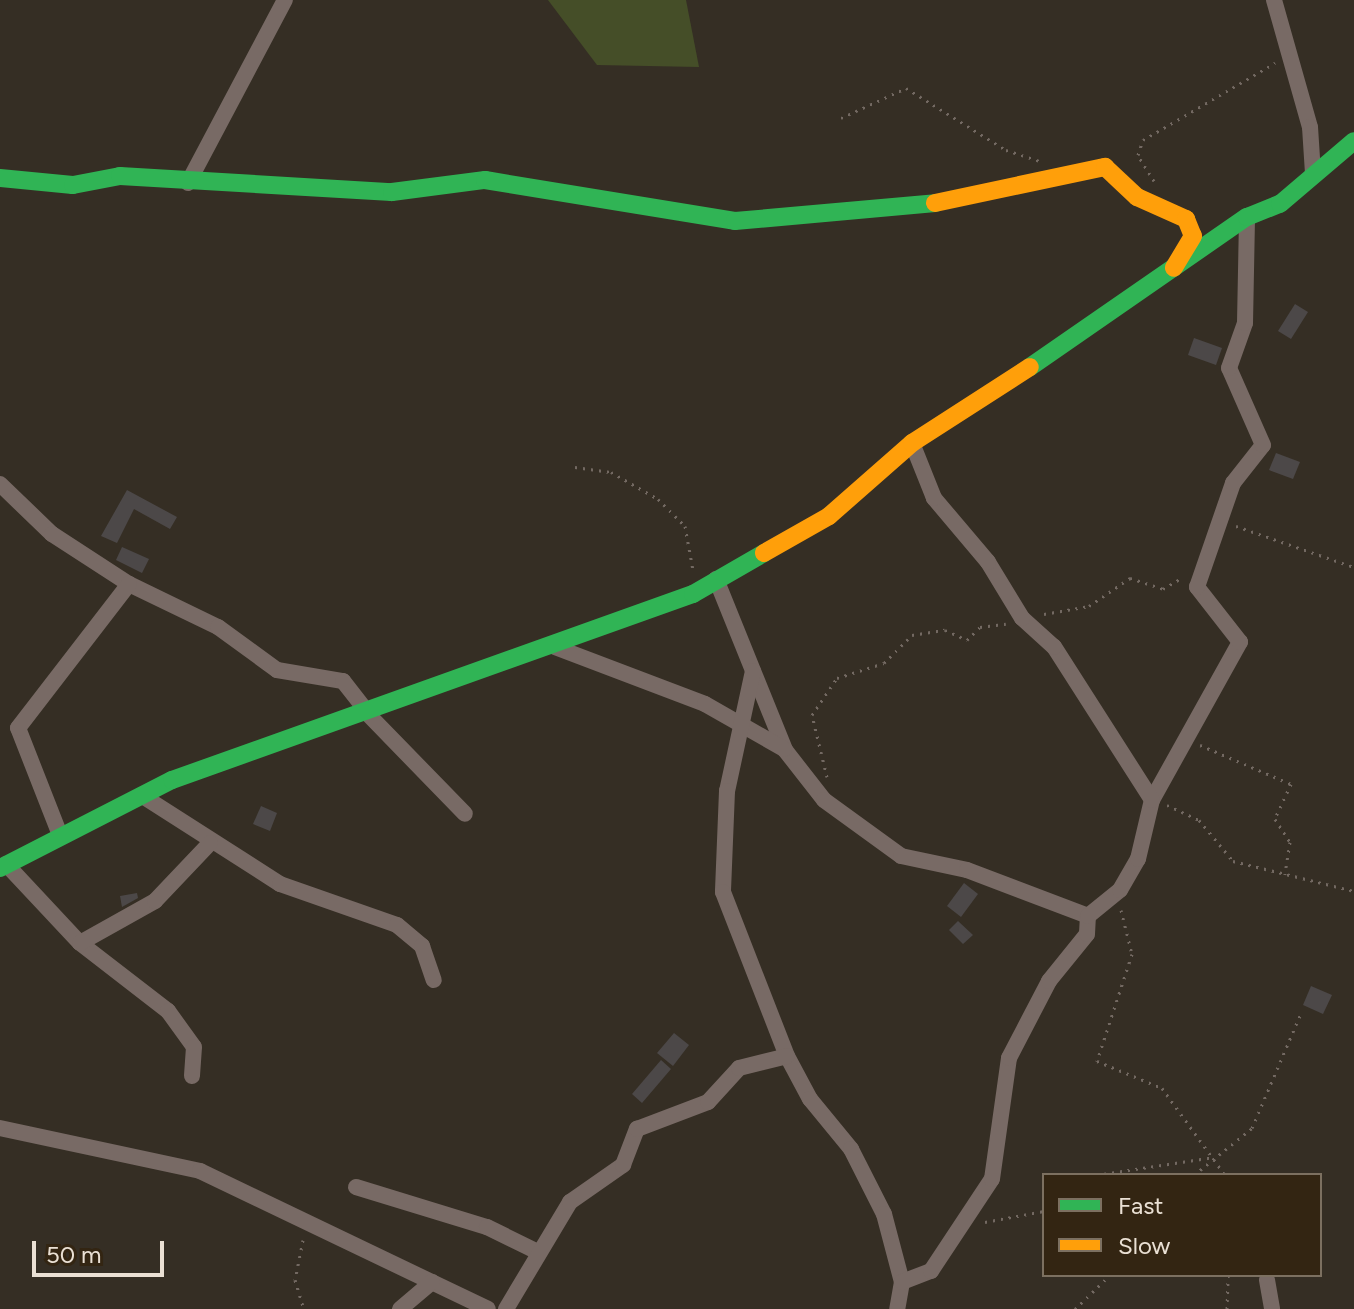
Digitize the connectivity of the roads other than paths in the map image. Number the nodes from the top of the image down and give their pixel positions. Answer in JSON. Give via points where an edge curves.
{"nodes":[{"id":1,"x":285,"y":0,"type":"edge"},
{"id":2,"x":1274,"y":0,"type":"edge"},
{"id":3,"x":1354,"y":142,"type":"edge"},
{"id":4,"x":1313,"y":173,"type":"junction"},
{"id":5,"x":0,"y":178,"type":"edge"},
{"id":6,"x":188,"y":183,"type":"junction"},
{"id":7,"x":1247,"y":217,"type":"junction"},
{"id":8,"x":1170,"y":276,"type":"junction"},
{"id":9,"x":912,"y":443,"type":"junction"},
{"id":10,"x":0,"y":484,"type":"edge"},
{"id":11,"x":716,"y":579,"type":"junction"},
{"id":12,"x":129,"y":584,"type":"junction"},
{"id":13,"x":555,"y":647,"type":"junction"},
{"id":14,"x":753,"y":671,"type":"junction"},
{"id":15,"x":365,"y":710,"type":"junction"},
{"id":16,"x":738,"y":721,"type":"junction"},
{"id":17,"x":785,"y":750,"type":"junction"},
{"id":18,"x":141,"y":795,"type":"junction"},
{"id":19,"x":1152,"y":800,"type":"junction"},
{"id":20,"x":465,"y":814,"type":"dead end"},
{"id":21,"x":60,"y":835,"type":"junction"},
{"id":22,"x":210,"y":843,"type":"junction"},
{"id":23,"x":3,"y":866,"type":"edge"},
{"id":24,"x":1088,"y":916,"type":"junction"},
{"id":25,"x":80,"y":943,"type":"junction"},
{"id":26,"x":434,"y":980,"type":"dead end"},
{"id":27,"x":787,"y":1056,"type":"junction"},
{"id":28,"x":192,"y":1076,"type":"dead end"},
{"id":29,"x":0,"y":1128,"type":"edge"},
{"id":30,"x":356,"y":1187,"type":"dead end"},
{"id":31,"x":538,"y":1252,"type":"junction"},
{"id":32,"x":1267,"y":1280,"type":"dead end"},
{"id":33,"x":432,"y":1282,"type":"junction"},
{"id":34,"x":902,"y":1282,"type":"junction"},
{"id":35,"x":400,"y":1309,"type":"edge"},
{"id":36,"x":488,"y":1309,"type":"edge"},
{"id":37,"x":506,"y":1309,"type":"edge"},
{"id":38,"x":897,"y":1309,"type":"edge"},
{"id":39,"x":1272,"y":1309,"type":"edge"}],
"edges":[{"from":1,"to":6,"type":"street"},
{"from":2,"to":4,"type":"street","via":[[1310,127]]},
{"from":3,"to":4,"type":"street"},
{"from":4,"to":7,"type":"street","via":[[1280,204]]},
{"from":5,"to":6,"type":"street"},
{"from":6,"to":8,"type":"street","via":[[392,192],[485,180],[735,221],[949,202],[1110,169],[1137,197],[1173,213],[1193,236]]},
{"from":7,"to":8,"type":"street"},
{"from":7,"to":19,"type":"street","via":[[1245,323],[1229,368],[1263,445],[1233,483],[1204,560],[1198,593],[1240,642]]},
{"from":8,"to":9,"type":"street"},
{"from":9,"to":11,"type":"street","via":[[829,516]]},
{"from":9,"to":19,"type":"street","via":[[934,498],[988,562],[1022,618],[1054,647]]},
{"from":10,"to":12,"type":"street","via":[[52,534]]},
{"from":11,"to":13,"type":"street","via":[[693,594]]},
{"from":11,"to":14,"type":"street"},
{"from":12,"to":15,"type":"street","via":[[218,627],[277,670],[343,681]]},
{"from":12,"to":21,"type":"street","via":[[18,728]]},
{"from":13,"to":15,"type":"street"},
{"from":13,"to":16,"type":"street"},
{"from":14,"to":16,"type":"street"},
{"from":14,"to":17,"type":"street"},
{"from":15,"to":18,"type":"street"},
{"from":15,"to":20,"type":"street"},
{"from":16,"to":17,"type":"street"},
{"from":16,"to":27,"type":"street","via":[[721,843],[723,892]]},
{"from":17,"to":24,"type":"street","via":[[824,800],[901,856],[967,870]]},
{"from":18,"to":21,"type":"street"},
{"from":18,"to":22,"type":"street"},
{"from":19,"to":24,"type":"street","via":[[1144,842],[1120,890]]},
{"from":21,"to":23,"type":"street"},
{"from":22,"to":25,"type":"street","via":[[155,901]]},
{"from":22,"to":26,"type":"street","via":[[280,884],[397,925],[422,946]]},
{"from":23,"to":25,"type":"street"},
{"from":24,"to":34,"type":"street","via":[[1087,934],[1049,981],[1009,1058],[992,1179],[931,1271]]},
{"from":25,"to":28,"type":"street","via":[[186,1033],[196,1058]]},
{"from":27,"to":31,"type":"street","via":[[739,1068],[708,1102],[644,1123],[623,1165],[583,1187]]},
{"from":27,"to":34,"type":"street","via":[[810,1099],[851,1149],[884,1214]]},
{"from":29,"to":33,"type":"street","via":[[133,1151],[304,1216]]},
{"from":30,"to":31,"type":"street","via":[[487,1227]]},
{"from":31,"to":37,"type":"street"},
{"from":32,"to":39,"type":"street"},
{"from":33,"to":35,"type":"street"},
{"from":33,"to":36,"type":"street"},
{"from":34,"to":38,"type":"street"}]}
